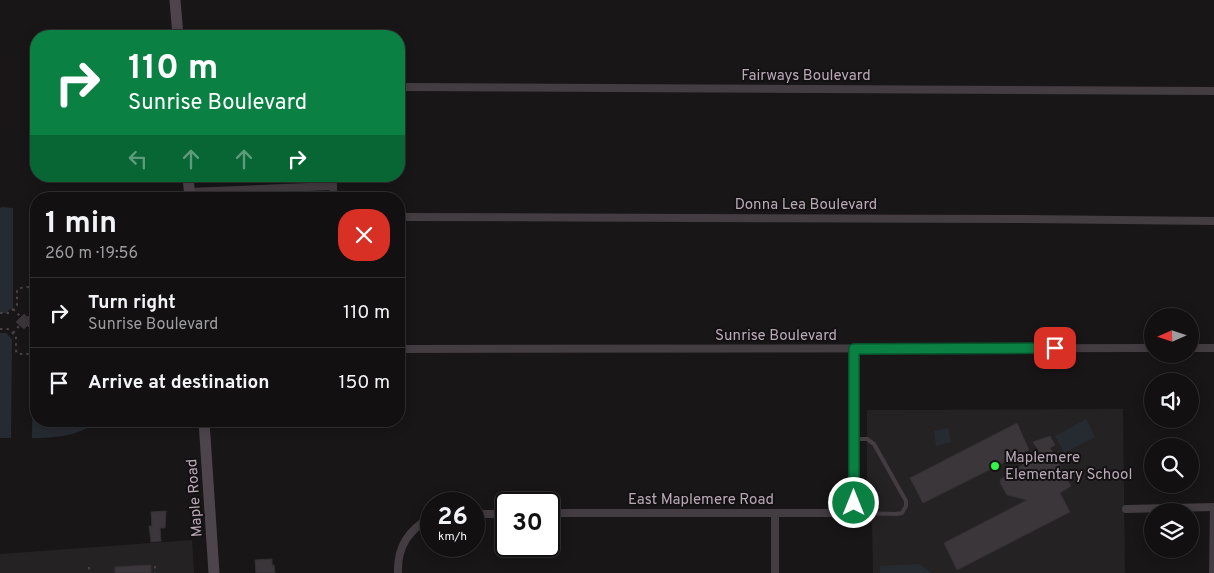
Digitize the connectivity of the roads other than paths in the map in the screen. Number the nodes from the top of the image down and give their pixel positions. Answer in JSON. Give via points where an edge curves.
{"nodes":[{"id":1,"x":175,"y":0,"type":"edge"},
{"id":2,"x":178,"y":30,"type":"edge"},
{"id":3,"x":405,"y":87,"type":"edge"},
{"id":4,"x":1214,"y":91,"type":"edge"},
{"id":5,"x":333,"y":182,"type":"edge"},
{"id":6,"x":333,"y":186,"type":"junction"},
{"id":7,"x":247,"y":192,"type":"edge"},
{"id":8,"x":333,"y":192,"type":"edge"},
{"id":9,"x":405,"y":217,"type":"edge"},
{"id":10,"x":1214,"y":221,"type":"edge"},
{"id":11,"x":1144,"y":348,"type":"edge"},
{"id":12,"x":1199,"y":348,"type":"edge"},
{"id":13,"x":1214,"y":348,"type":"edge"},
{"id":14,"x":405,"y":349,"type":"edge"},
{"id":15,"x":854,"y":349,"type":"junction"},
{"id":16,"x":204,"y":427,"type":"edge"},
{"id":17,"x":854,"y":439,"type":"junction"},
{"id":18,"x":1214,"y":507,"type":"edge"},
{"id":19,"x":1126,"y":509,"type":"dead end"},
{"id":20,"x":775,"y":513,"type":"junction"},
{"id":21,"x":854,"y":513,"type":"junction"},
{"id":22,"x":560,"y":514,"type":"edge"},
{"id":23,"x":420,"y":524,"type":"edge"},
{"id":24,"x":214,"y":573,"type":"edge"},
{"id":25,"x":398,"y":573,"type":"edge"},
{"id":26,"x":775,"y":573,"type":"edge"},
{"id":27,"x":1213,"y":573,"type":"edge"}],
"edges":[{"from":1,"to":2,"type":"main road"},
{"from":3,"to":4,"type":"street","name":"Fairways Boulevard"},
{"from":5,"to":6,"type":"street"},
{"from":6,"to":7,"type":"street"},
{"from":6,"to":8,"type":"street"},
{"from":9,"to":10,"type":"street","name":"Donna Lea Boulevard"},
{"from":11,"to":15,"type":"street","name":"Sunrise Boulevard"},
{"from":12,"to":13,"type":"street"},
{"from":14,"to":15,"type":"street","name":"Sunrise Boulevard"},
{"from":15,"to":17,"type":"street"},
{"from":16,"to":24,"type":"main road","name":"Maple Road"},
{"from":17,"to":21,"type":"street"},
{"from":17,"to":21,"type":"lane","via":[[867,439],[874,444],[906,501],[902,513]]},
{"from":18,"to":19,"type":"street"},
{"from":18,"to":27,"type":"street"},
{"from":20,"to":21,"type":"street","name":"East Maplemere Road"},
{"from":20,"to":22,"type":"street","name":"East Maplemere Road"},
{"from":20,"to":26,"type":"street"},
{"from":23,"to":25,"type":"street","via":[[404,542]]}]}
